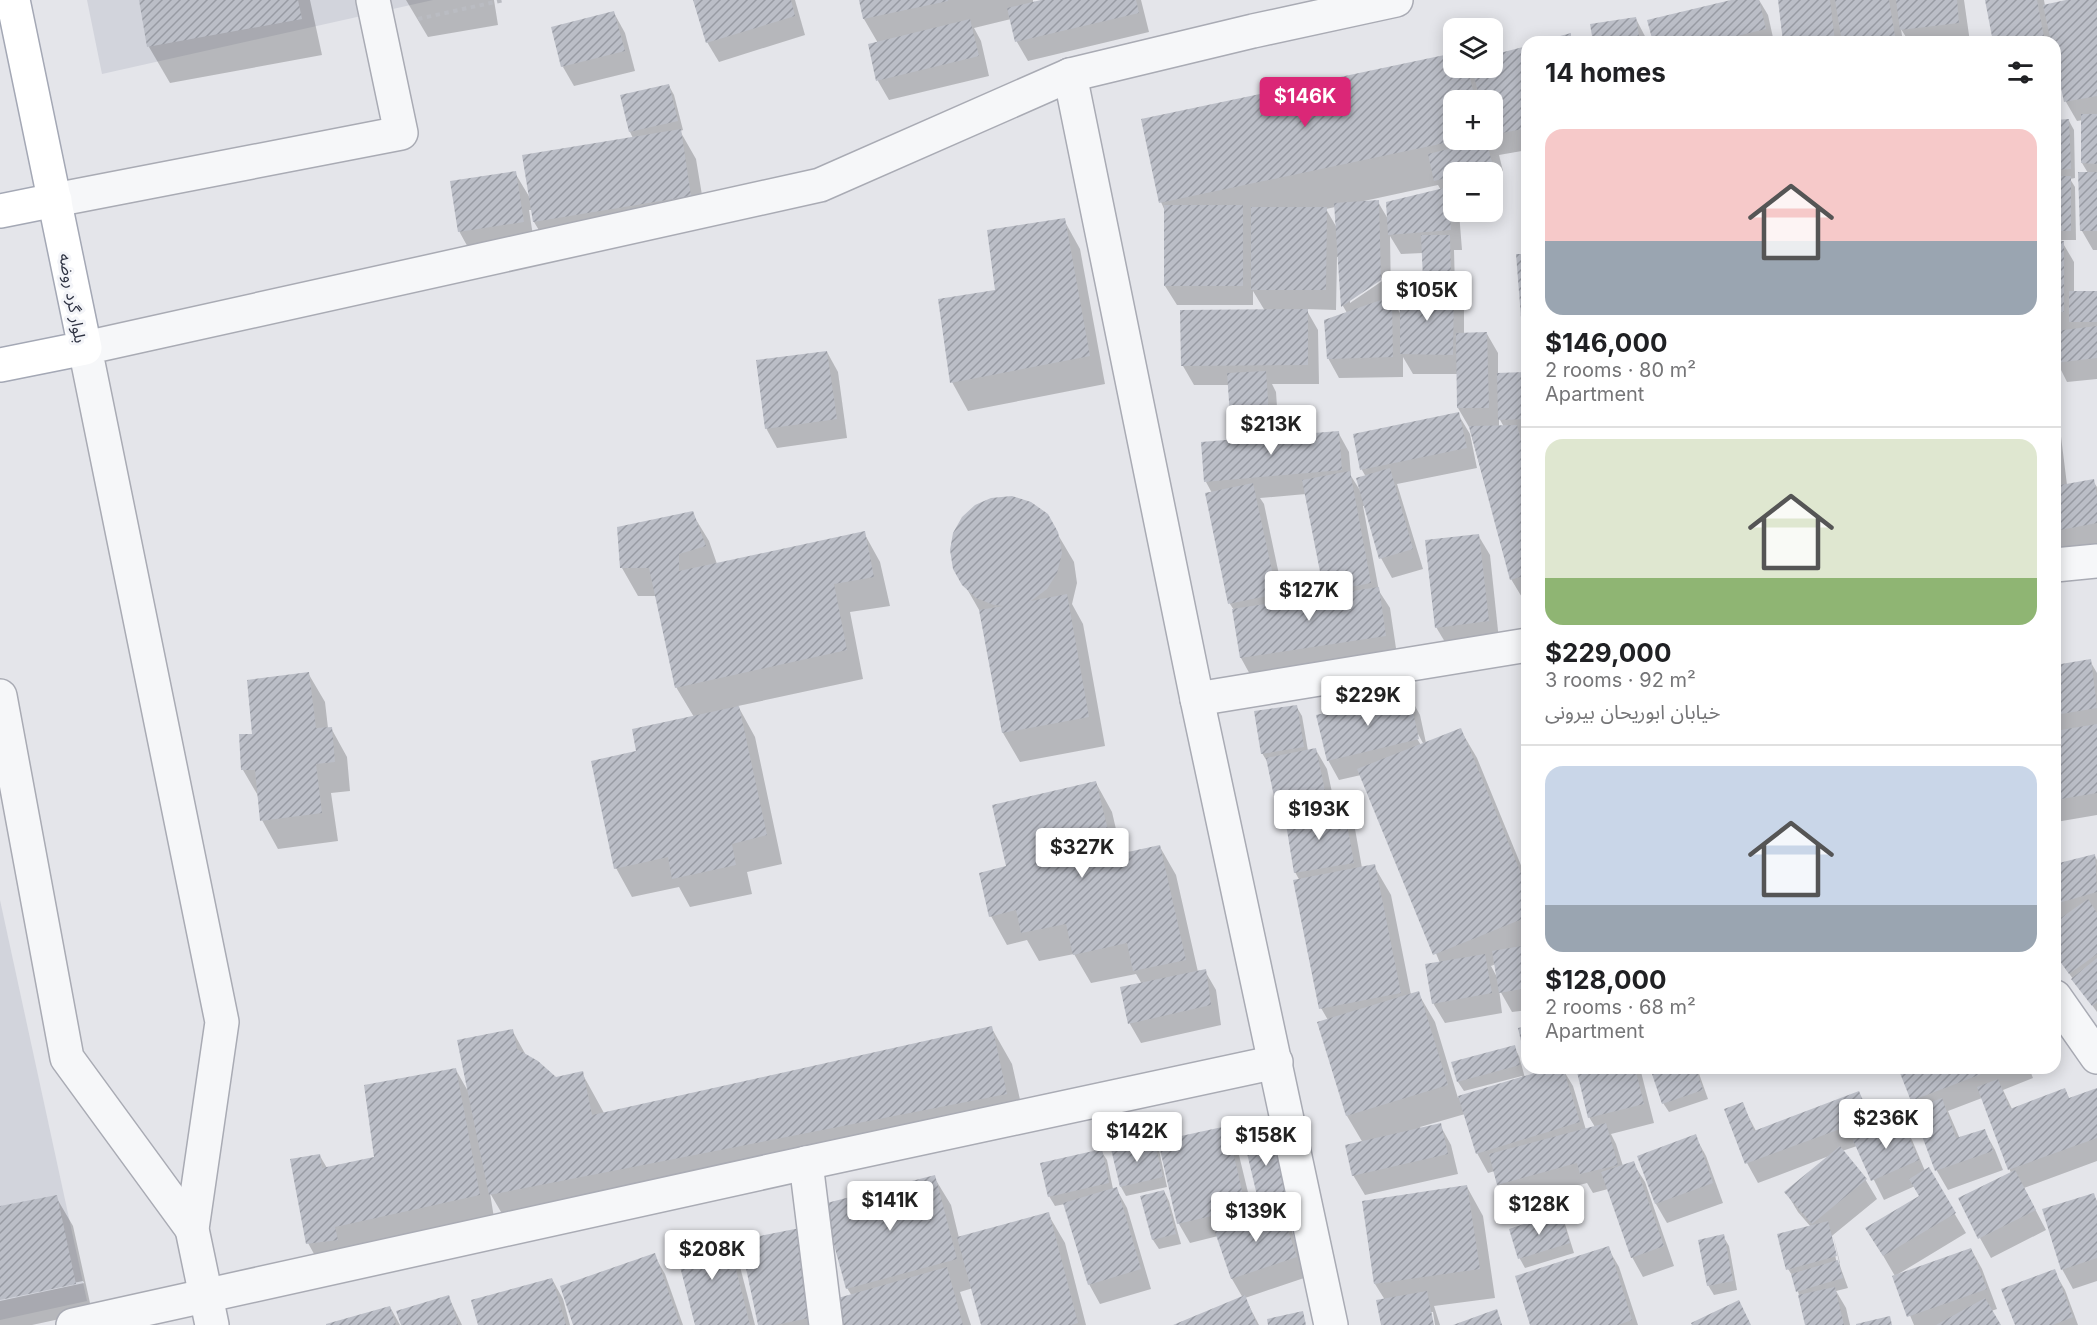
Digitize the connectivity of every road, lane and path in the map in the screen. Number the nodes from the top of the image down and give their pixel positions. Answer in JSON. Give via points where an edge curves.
{"nodes":[{"id":1,"x":13,"y":0,"type":"edge"},
{"id":2,"x":504,"y":0,"type":"edge"},
{"id":3,"x":1396,"y":0,"type":"edge"},
{"id":4,"x":376,"y":14,"type":"edge"},
{"id":5,"x":1070,"y":75,"type":"junction"},
{"id":6,"x":55,"y":200,"type":"junction"},
{"id":7,"x":0,"y":212,"type":"edge"},
{"id":8,"x":85,"y":348,"type":"junction"},
{"id":9,"x":0,"y":366,"type":"edge"},
{"id":10,"x":2097,"y":561,"type":"edge"},
{"id":11,"x":2061,"y":564,"type":"edge"},
{"id":12,"x":1521,"y":646,"type":"edge"},
{"id":13,"x":0,"y":696,"type":"edge"},
{"id":14,"x":1197,"y":699,"type":"junction"},
{"id":15,"x":2061,"y":1006,"type":"edge"},
{"id":16,"x":2097,"y":1057,"type":"edge"},
{"id":17,"x":1276,"y":1062,"type":"junction"},
{"id":18,"x":806,"y":1163,"type":"junction"},
{"id":19,"x":192,"y":1228,"type":"junction"},
{"id":20,"x":209,"y":1311,"type":"edge"},
{"id":21,"x":73,"y":1325,"type":"edge"},
{"id":22,"x":826,"y":1325,"type":"edge"},
{"id":23,"x":1331,"y":1325,"type":"edge"}],
"edges":[{"from":1,"to":6,"type":"main road","name":"بلوار گرد روضه"},
{"from":2,"to":4,"type":"path"},
{"from":3,"to":5,"type":"street"},
{"from":4,"to":6,"type":"street","via":[[401,133]]},
{"from":5,"to":8,"type":"street","via":[[820,185]]},
{"from":5,"to":14,"type":"street"},
{"from":6,"to":7,"type":"main road"},
{"from":6,"to":8,"type":"main road","name":"بلوار گرد روضه"},
{"from":8,"to":9,"type":"main road","name":"بلوار گرد روضه"},
{"from":8,"to":19,"type":"street","via":[[222,1022]]},
{"from":10,"to":11,"type":"street"},
{"from":12,"to":14,"type":"street"},
{"from":13,"to":19,"type":"street","via":[[67,1058]]},
{"from":14,"to":17,"type":"street"},
{"from":15,"to":16,"type":"street"},
{"from":17,"to":18,"type":"street"},
{"from":17,"to":23,"type":"street"},
{"from":18,"to":20,"type":"street"},
{"from":18,"to":22,"type":"street"},
{"from":19,"to":20,"type":"street"},
{"from":20,"to":21,"type":"street"}]}
